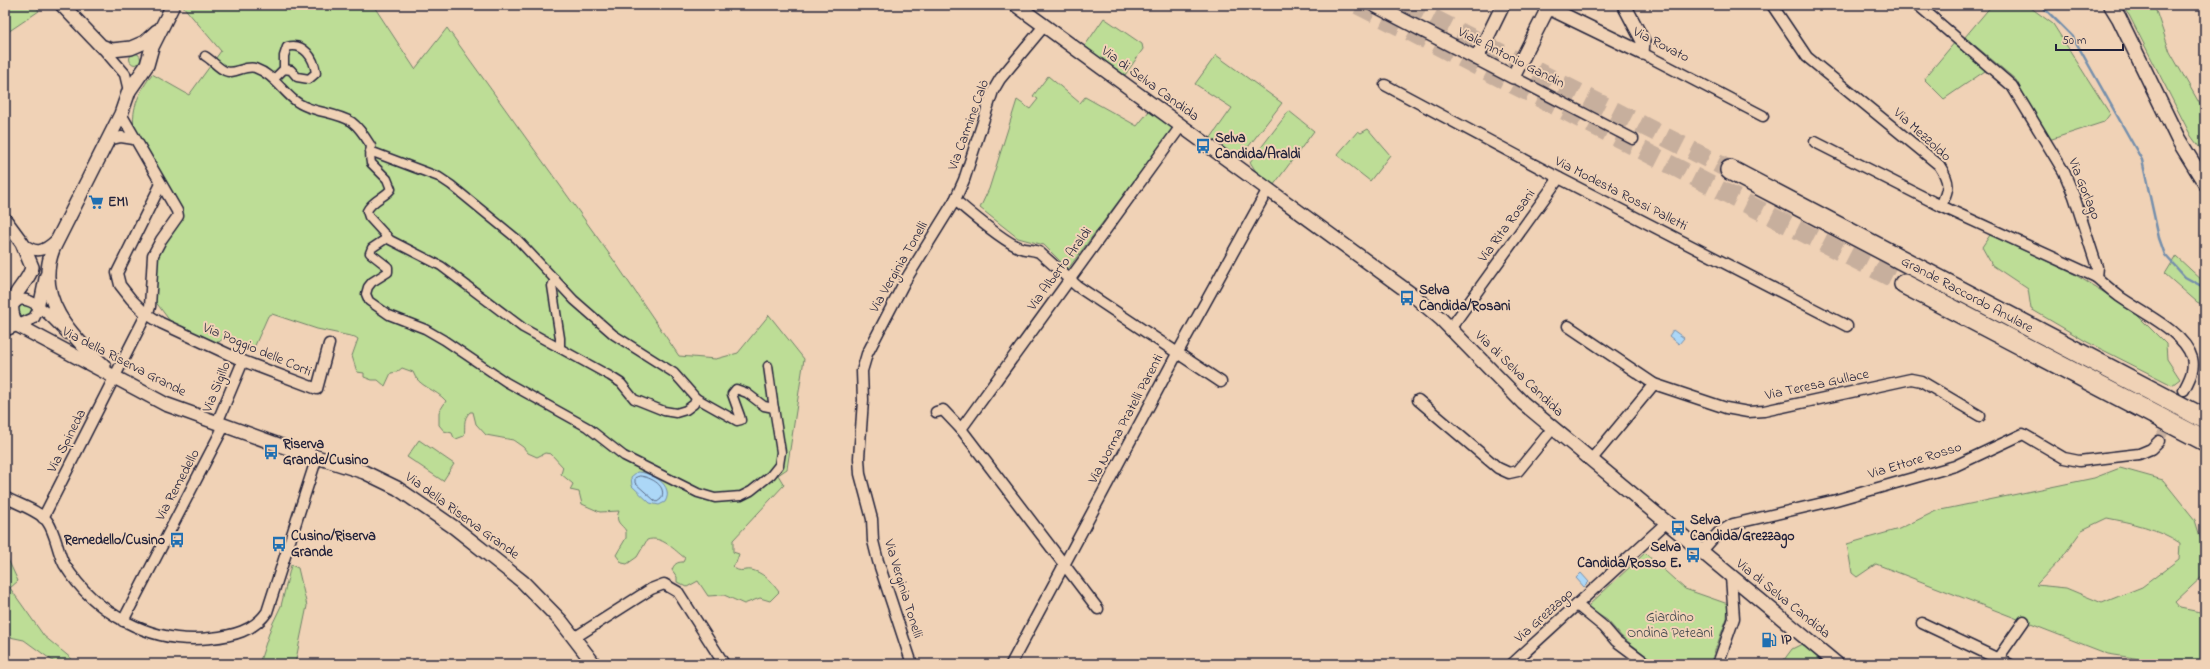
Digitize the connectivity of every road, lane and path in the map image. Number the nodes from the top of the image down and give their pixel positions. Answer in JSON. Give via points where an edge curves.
{"nodes":[{"id":1,"x":62,"y":5,"type":"edge"},
{"id":2,"x":173,"y":5,"type":"edge"},
{"id":3,"x":1016,"y":5,"type":"edge"},
{"id":4,"x":1374,"y":5,"type":"edge"},
{"id":5,"x":1503,"y":5,"type":"edge"},
{"id":6,"x":1624,"y":5,"type":"edge"},
{"id":7,"x":1772,"y":5,"type":"edge"},
{"id":8,"x":1918,"y":5,"type":"edge"},
{"id":9,"x":2111,"y":5,"type":"edge"},
{"id":10,"x":1546,"y":6,"type":"edge"},
{"id":11,"x":166,"y":18,"type":"junction"},
{"id":12,"x":1044,"y":26,"type":"junction"},
{"id":13,"x":101,"y":46,"type":"junction"},
{"id":14,"x":1642,"y":53,"type":"junction"},
{"id":15,"x":205,"y":56,"type":"dead end"},
{"id":16,"x":1477,"y":58,"type":"junction"},
{"id":17,"x":287,"y":66,"type":"dead end"},
{"id":18,"x":1513,"y":77,"type":"junction"},
{"id":19,"x":274,"y":79,"type":"junction"},
{"id":20,"x":1385,"y":84,"type":"dead end"},
{"id":21,"x":129,"y":91,"type":"junction"},
{"id":22,"x":121,"y":114,"type":"junction"},
{"id":23,"x":1763,"y":116,"type":"dead end"},
{"id":24,"x":1181,"y":126,"type":"junction"},
{"id":25,"x":134,"y":139,"type":"junction"},
{"id":26,"x":1633,"y":139,"type":"dead end"},
{"id":27,"x":108,"y":140,"type":"junction"},
{"id":28,"x":1815,"y":142,"type":"dead end"},
{"id":29,"x":370,"y":151,"type":"junction"},
{"id":30,"x":1730,"y":170,"type":"tunnel mouth"},
{"id":31,"x":1559,"y":178,"type":"junction"},
{"id":32,"x":2205,"y":183,"type":"edge"},
{"id":33,"x":161,"y":184,"type":"junction"},
{"id":34,"x":1268,"y":189,"type":"junction"},
{"id":35,"x":955,"y":200,"type":"junction"},
{"id":36,"x":1941,"y":206,"type":"junction"},
{"id":37,"x":5,"y":220,"type":"edge"},
{"id":38,"x":386,"y":235,"type":"junction"},
{"id":39,"x":60,"y":236,"type":"junction"},
{"id":40,"x":22,"y":244,"type":"junction"},
{"id":41,"x":49,"y":262,"type":"junction"},
{"id":42,"x":2096,"y":277,"type":"junction"},
{"id":43,"x":1069,"y":279,"type":"junction"},
{"id":44,"x":555,"y":280,"type":"junction"},
{"id":45,"x":1904,"y":284,"type":"tunnel mouth"},
{"id":46,"x":39,"y":306,"type":"junction"},
{"id":47,"x":6,"y":309,"type":"edge"},
{"id":48,"x":148,"y":309,"type":"junction"},
{"id":49,"x":17,"y":325,"type":"junction"},
{"id":50,"x":1568,"y":326,"type":"dead end"},
{"id":51,"x":1847,"y":326,"type":"dead end"},
{"id":52,"x":1450,"y":329,"type":"junction"},
{"id":53,"x":5,"y":331,"type":"edge"},
{"id":54,"x":80,"y":343,"type":"junction"},
{"id":55,"x":330,"y":344,"type":"dead end"},
{"id":56,"x":560,"y":348,"type":"junction"},
{"id":57,"x":1178,"y":352,"type":"junction"},
{"id":58,"x":243,"y":361,"type":"junction"},
{"id":59,"x":768,"y":366,"type":"dead end"},
{"id":60,"x":115,"y":377,"type":"junction"},
{"id":61,"x":1221,"y":382,"type":"dead end"},
{"id":62,"x":1654,"y":384,"type":"junction"},
{"id":63,"x":2184,"y":390,"type":"tunnel mouth"},
{"id":64,"x":696,"y":398,"type":"junction"},
{"id":65,"x":1418,"y":400,"type":"dead end"},
{"id":66,"x":774,"y":409,"type":"junction"},
{"id":67,"x":936,"y":412,"type":"dead end"},
{"id":68,"x":1980,"y":416,"type":"dead end"},
{"id":69,"x":2205,"y":419,"type":"edge"},
{"id":70,"x":221,"y":424,"type":"junction"},
{"id":71,"x":1553,"y":428,"type":"junction"},
{"id":72,"x":961,"y":429,"type":"junction"},
{"id":73,"x":2159,"y":441,"type":"tunnel mouth"},
{"id":74,"x":2205,"y":441,"type":"edge"},
{"id":75,"x":317,"y":457,"type":"junction"},
{"id":76,"x":1591,"y":460,"type":"junction"},
{"id":77,"x":5,"y":497,"type":"edge"},
{"id":78,"x":43,"y":518,"type":"junction"},
{"id":79,"x":1666,"y":523,"type":"junction"},
{"id":80,"x":1701,"y":552,"type":"junction"},
{"id":81,"x":1064,"y":564,"type":"junction"},
{"id":82,"x":1731,"y":577,"type":"junction"},
{"id":83,"x":1577,"y":605,"type":"junction"},
{"id":84,"x":1098,"y":609,"type":"dead end"},
{"id":85,"x":123,"y":621,"type":"junction"},
{"id":86,"x":2024,"y":621,"type":"dead end"},
{"id":87,"x":1922,"y":623,"type":"dead end"},
{"id":88,"x":574,"y":638,"type":"junction"},
{"id":89,"x":1996,"y":662,"type":"edge"},
{"id":90,"x":594,"y":664,"type":"edge"},
{"id":91,"x":724,"y":664,"type":"edge"},
{"id":92,"x":912,"y":664,"type":"edge"},
{"id":93,"x":1011,"y":664,"type":"edge"},
{"id":94,"x":1512,"y":664,"type":"edge"},
{"id":95,"x":1647,"y":664,"type":"edge"},
{"id":96,"x":1718,"y":664,"type":"edge"},
{"id":97,"x":1836,"y":664,"type":"edge"},
{"id":98,"x":2009,"y":664,"type":"edge"}],
"edges":[{"from":1,"to":13,"type":"street"},
{"from":2,"to":11,"type":"street"},
{"from":3,"to":12,"type":"street","name":"Via di Selva Candida"},
{"from":4,"to":16,"type":"street","name":"Viale Antonio Gandin"},
{"from":5,"to":16,"type":"street"},
{"from":6,"to":14,"type":"street","via":[[1643,41]]},
{"from":7,"to":36,"type":"street","name":"Via Mezzoldo","via":[[1807,58],[1939,165],[1948,188]]},
{"from":8,"to":42,"type":"street","name":"Via Gorlago","via":[[2008,80],[2028,110],[2064,172],[2074,196],[2097,267]]},
{"from":9,"to":32,"type":"main road","via":[[2178,139]]},
{"from":10,"to":14,"type":"street","name":"Via Rovato"},
{"from":10,"to":18,"type":"street"},
{"from":11,"to":13,"type":"street","via":[[153,36],[144,42],[119,50]]},
{"from":11,"to":21,"type":"street","via":[[152,47],[147,65]]},
{"from":12,"to":24,"type":"street","name":"Via di Selva Candida"},
{"from":12,"to":35,"type":"street","name":"Via Carmine Calò","via":[[1000,79],[993,92]]},
{"from":13,"to":21,"type":"street","via":[[125,74]]},
{"from":14,"to":23,"type":"street","name":"Via Rovato"},
{"from":15,"to":19,"type":"street","via":[[225,71],[233,72],[249,67]]},
{"from":16,"to":18,"type":"street","name":"Viale Antonio Gandin"},
{"from":17,"to":19,"type":"street"},
{"from":18,"to":26,"type":"street","name":"Viale Antonio Gandin"},
{"from":19,"to":29,"type":"street","via":[[301,104],[353,123],[371,146]]},
{"from":20,"to":31,"type":"street","name":"Via Modesta Rossi Palletti"},
{"from":21,"to":22,"type":"street"},
{"from":22,"to":25,"type":"street"},
{"from":22,"to":27,"type":"street"},
{"from":24,"to":34,"type":"street","name":"Via di Selva Candida"},
{"from":24,"to":43,"type":"street","name":"Via Alberto Araldi"},
{"from":25,"to":27,"type":"street","via":[[121,137]]},
{"from":25,"to":33,"type":"street"},
{"from":27,"to":39,"type":"street"},
{"from":28,"to":36,"type":"street"},
{"from":29,"to":38,"type":"street","via":[[371,163],[387,179],[391,189],[372,203],[367,211],[369,217]]},
{"from":29,"to":44,"type":"street","via":[[439,177],[451,185],[517,240]]},
{"from":30,"to":69,"type":"highway","name":"Grande Raccordo Anulare"},
{"from":31,"to":51,"type":"street","name":"Via Modesta Rossi Palletti"},
{"from":31,"to":52,"type":"street","name":"Via Rita Rosani"},
{"from":33,"to":48,"type":"street","via":[[178,216],[160,240],[153,255]]},
{"from":33,"to":48,"type":"street","name":"Via Poggio delle Corti","via":[[117,273],[120,285],[132,299]]},
{"from":34,"to":52,"type":"street","name":"Via di Selva Candida","via":[[1414,296]]},
{"from":34,"to":57,"type":"street","name":"Via Norma Pratelli Parenti"},
{"from":35,"to":43,"type":"street","via":[[1020,248],[1032,248],[1039,252]]},
{"from":35,"to":92,"type":"street","name":"Via Verginia Tonelli","via":[[905,281],[867,354],[862,370],[863,400],[858,458],[860,474],[872,519],[873,541],[878,561]]},
{"from":36,"to":42,"type":"street"},
{"from":37,"to":40,"type":"street"},
{"from":38,"to":56,"type":"street","via":[[390,240],[441,266],[523,328]]},
{"from":38,"to":66,"type":"street","via":[[370,253],[388,268],[388,272],[368,287],[366,294],[369,301],[389,315],[444,340],[506,382],[587,427],[624,456],[689,490],[715,498],[741,496],[751,492],[781,469]]},
{"from":39,"to":40,"type":"street","via":[[46,250],[33,250]]},
{"from":39,"to":41,"type":"street"},
{"from":40,"to":47,"type":"street","via":[[32,269],[10,295]]},
{"from":41,"to":46,"type":"street"},
{"from":41,"to":54,"type":"street","via":[[49,288],[53,305]]},
{"from":42,"to":63,"type":"street","via":[[2184,343],[2192,356],[2193,366]]},
{"from":43,"to":57,"type":"street"},
{"from":43,"to":72,"type":"street","name":"Via Alberto Araldi"},
{"from":44,"to":56,"type":"street","via":[[552,286]]},
{"from":44,"to":64,"type":"street","via":[[614,335],[674,373]]},
{"from":45,"to":74,"type":"highway","name":"Grande Raccordo Anulare"},
{"from":46,"to":47,"type":"street","via":[[24,299],[16,301]]},
{"from":46,"to":49,"type":"street","via":[[32,320]]},
{"from":46,"to":54,"type":"street"},
{"from":47,"to":49,"type":"street"},
{"from":48,"to":58,"type":"street","name":"Via Poggio delle Corti","via":[[168,327]]},
{"from":48,"to":60,"type":"street","name":"Via Spineda"},
{"from":49,"to":53,"type":"street"},
{"from":49,"to":60,"type":"street","name":"Via della Riserva Grande"},
{"from":50,"to":62,"type":"street","name":"Via Teresa Gullace"},
{"from":52,"to":71,"type":"street","name":"Via di Selva Candida","via":[[1506,387]]},
{"from":54,"to":60,"type":"street"},
{"from":55,"to":58,"type":"street","name":"Via Poggio delle Corti","via":[[317,390]]},
{"from":56,"to":64,"type":"street","via":[[621,383],[634,399],[650,406],[676,413],[694,404]]},
{"from":57,"to":61,"type":"street"},
{"from":57,"to":81,"type":"street","name":"Via Norma Pratelli Parenti"},
{"from":58,"to":70,"type":"street","name":"Via Sigillo"},
{"from":59,"to":66,"type":"street"},
{"from":60,"to":70,"type":"street","name":"Via della Riserva Grande","via":[[165,404]]},
{"from":60,"to":78,"type":"street","name":"Via Spineda"},
{"from":62,"to":68,"type":"street","name":"Via Teresa Gullace","via":[[1726,408],[1753,412],[1889,383],[1915,380]]},
{"from":62,"to":76,"type":"street"},
{"from":64,"to":66,"type":"street","via":[[737,421],[741,420],[732,394],[736,389],[747,393],[764,406]]},
{"from":65,"to":71,"type":"street","via":[[1498,468],[1509,473],[1518,470]]},
{"from":67,"to":72,"type":"street","via":[[943,410]]},
{"from":70,"to":75,"type":"street","name":"Via della Riserva Grande"},
{"from":70,"to":85,"type":"street","name":"Via Remedello"},
{"from":71,"to":76,"type":"street","name":"Via di Selva Candida"},
{"from":72,"to":81,"type":"street"},
{"from":73,"to":80,"type":"street","name":"Via Ettore Rosso","via":[[2151,449],[2139,454],[2079,461],[2064,458],[2023,434],[1955,466],[1836,500],[1733,524],[1718,533]]},
{"from":75,"to":85,"type":"street","via":[[270,606],[258,623],[231,635],[196,639],[164,636]]},
{"from":75,"to":88,"type":"street","name":"Via della Riserva Grande","via":[[378,478],[417,500],[512,573],[542,600]]},
{"from":76,"to":79,"type":"street","name":"Via di Selva Candida"},
{"from":77,"to":78,"type":"street"},
{"from":78,"to":85,"type":"street","via":[[50,527],[63,562],[76,580],[99,605]]},
{"from":79,"to":80,"type":"street","name":"Via di Selva Candida"},
{"from":79,"to":83,"type":"street","name":"Via Grezzago"},
{"from":80,"to":82,"type":"street","name":"Via di Selva Candida"},
{"from":81,"to":84,"type":"street"},
{"from":81,"to":93,"type":"street","name":"Via Norma Pratelli Parenti"},
{"from":82,"to":96,"type":"street","via":[[1734,618]]},
{"from":82,"to":97,"type":"street","name":"Via di Selva Candida"},
{"from":83,"to":94,"type":"street","name":"Via Grezzago"},
{"from":83,"to":95,"type":"street","via":[[1604,627],[1616,641]]},
{"from":86,"to":89,"type":"street"},
{"from":87,"to":89,"type":"street"},
{"from":88,"to":90,"type":"street","name":"Via della Riserva Grande"},
{"from":88,"to":91,"type":"street","via":[[650,589],[664,584],[678,592]]},
{"from":89,"to":98,"type":"street"}]}
